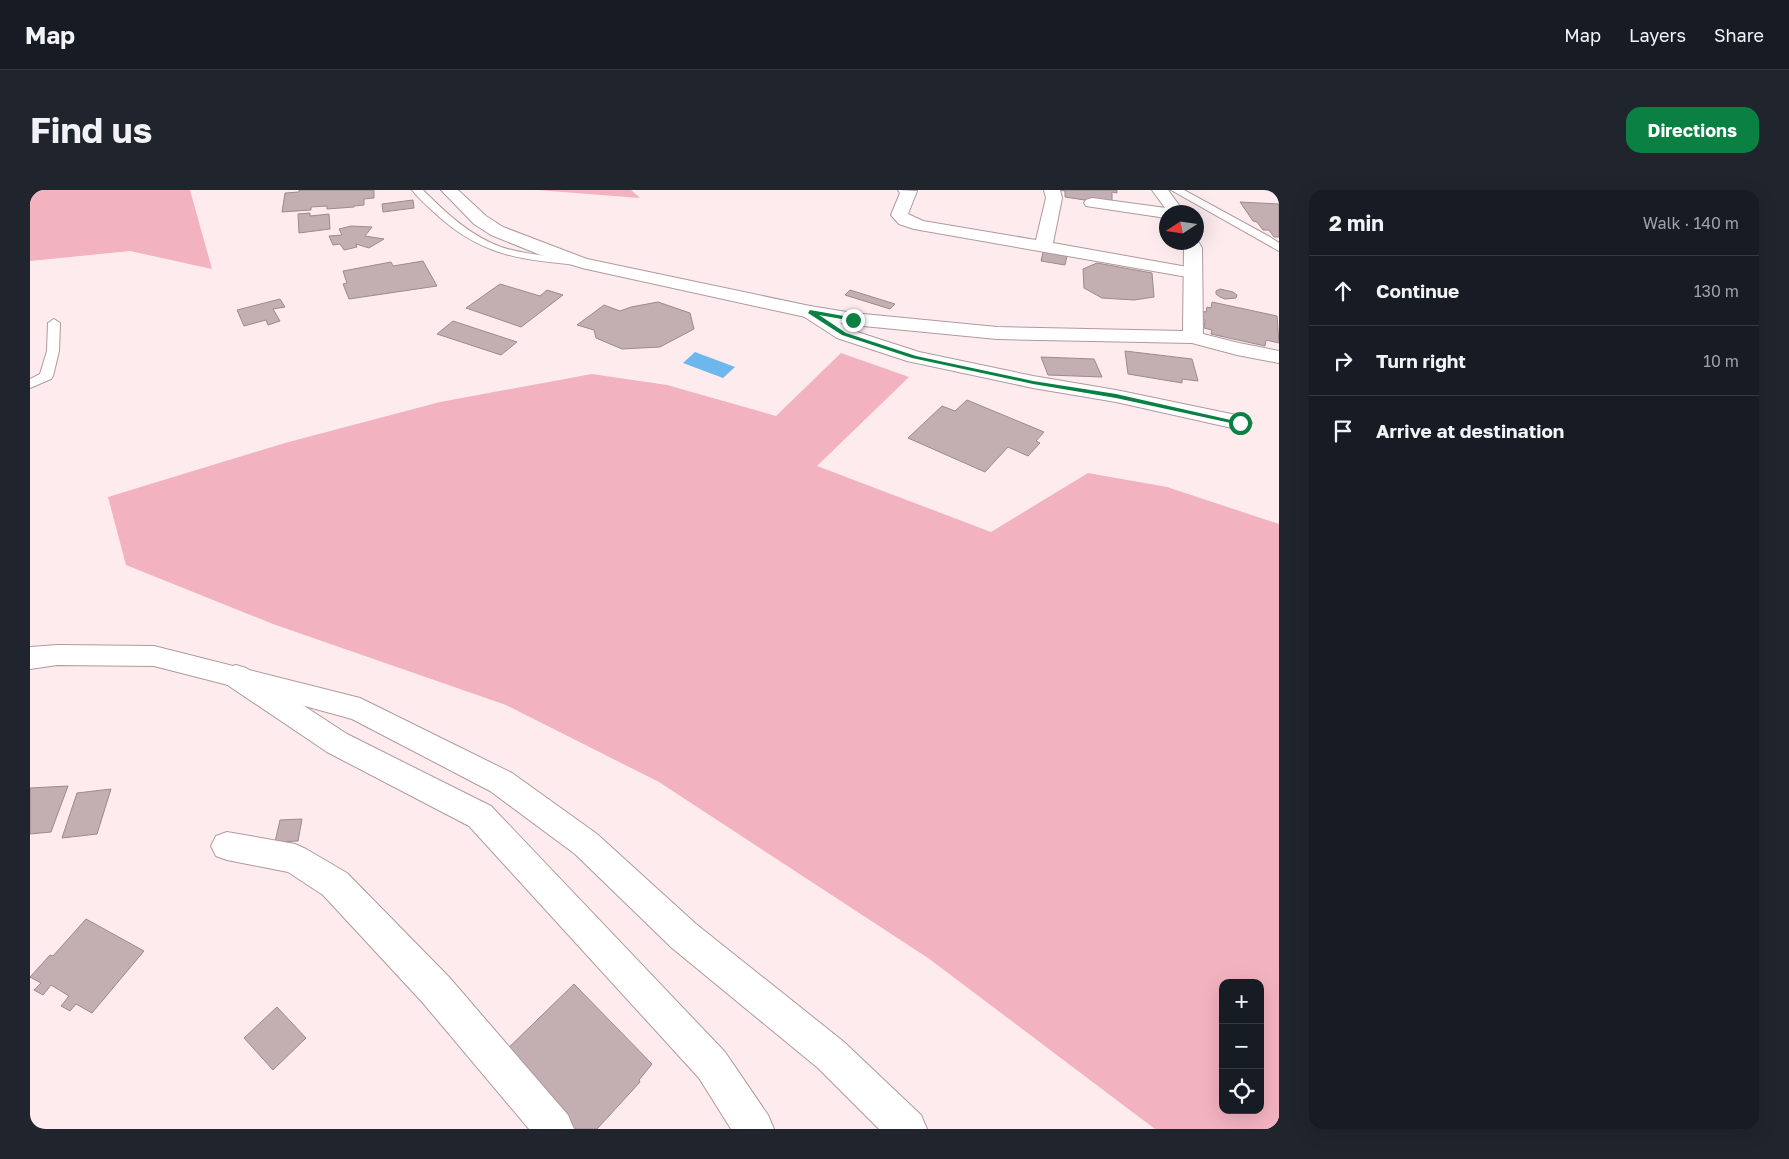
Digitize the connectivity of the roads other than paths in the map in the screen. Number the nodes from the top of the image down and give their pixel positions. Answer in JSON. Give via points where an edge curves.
{"nodes":[{"id":1,"x":416,"y":190,"type":"edge"},
{"id":2,"x":449,"y":190,"type":"edge"},
{"id":3,"x":909,"y":190,"type":"edge"},
{"id":4,"x":1052,"y":190,"type":"edge"},
{"id":5,"x":1160,"y":190,"type":"edge"},
{"id":6,"x":1176,"y":190,"type":"edge"},
{"id":7,"x":1092,"y":203,"type":"dead end"},
{"id":8,"x":1171,"y":205,"type":"edge"},
{"id":9,"x":1159,"y":212,"type":"edge"},
{"id":10,"x":1044,"y":245,"type":"junction"},
{"id":11,"x":1279,"y":248,"type":"edge"},
{"id":12,"x":1193,"y":250,"type":"edge"},
{"id":13,"x":582,"y":263,"type":"junction"},
{"id":14,"x":1193,"y":272,"type":"junction"},
{"id":15,"x":810,"y":312,"type":"junction"},
{"id":16,"x":54,"y":323,"type":"dead end"},
{"id":17,"x":1193,"y":336,"type":"junction"},
{"id":18,"x":1279,"y":357,"type":"edge"},
{"id":19,"x":30,"y":384,"type":"edge"},
{"id":20,"x":1240,"y":423,"type":"dead end"},
{"id":21,"x":30,"y":658,"type":"edge"},
{"id":22,"x":236,"y":676,"type":"junction"},
{"id":23,"x":227,"y":846,"type":"dead end"},
{"id":24,"x":554,"y":1129,"type":"edge"},
{"id":25,"x":754,"y":1129,"type":"edge"},
{"id":26,"x":907,"y":1129,"type":"edge"}],
"edges":[{"from":1,"to":13,"type":"lane","via":[[470,236],[496,249]]},
{"from":2,"to":13,"type":"street","via":[[480,220],[497,231]]},
{"from":3,"to":10,"type":"street","via":[[899,215],[905,220]]},
{"from":4,"to":10,"type":"street","via":[[1054,198]]},
{"from":5,"to":8,"type":"street"},
{"from":6,"to":11,"type":"lane"},
{"from":7,"to":9,"type":"street"},
{"from":10,"to":14,"type":"street"},
{"from":12,"to":14,"type":"street"},
{"from":13,"to":15,"type":"street"},
{"from":14,"to":17,"type":"street"},
{"from":15,"to":17,"type":"street","via":[[853,320],[997,333]]},
{"from":15,"to":20,"type":"street","via":[[844,334],[914,357]]},
{"from":16,"to":19,"type":"lane","via":[[53,351],[46,376]]},
{"from":17,"to":18,"type":"street"},
{"from":21,"to":22,"type":"street","via":[[58,655],[154,656]]},
{"from":22,"to":25,"type":"street","via":[[337,743],[480,816],[712,1065]]},
{"from":22,"to":26,"type":"street","via":[[360,710],[501,782],[586,844],[684,936],[831,1054]]},
{"from":23,"to":24,"type":"street","via":[[295,859],[335,884],[436,990]]}]}
